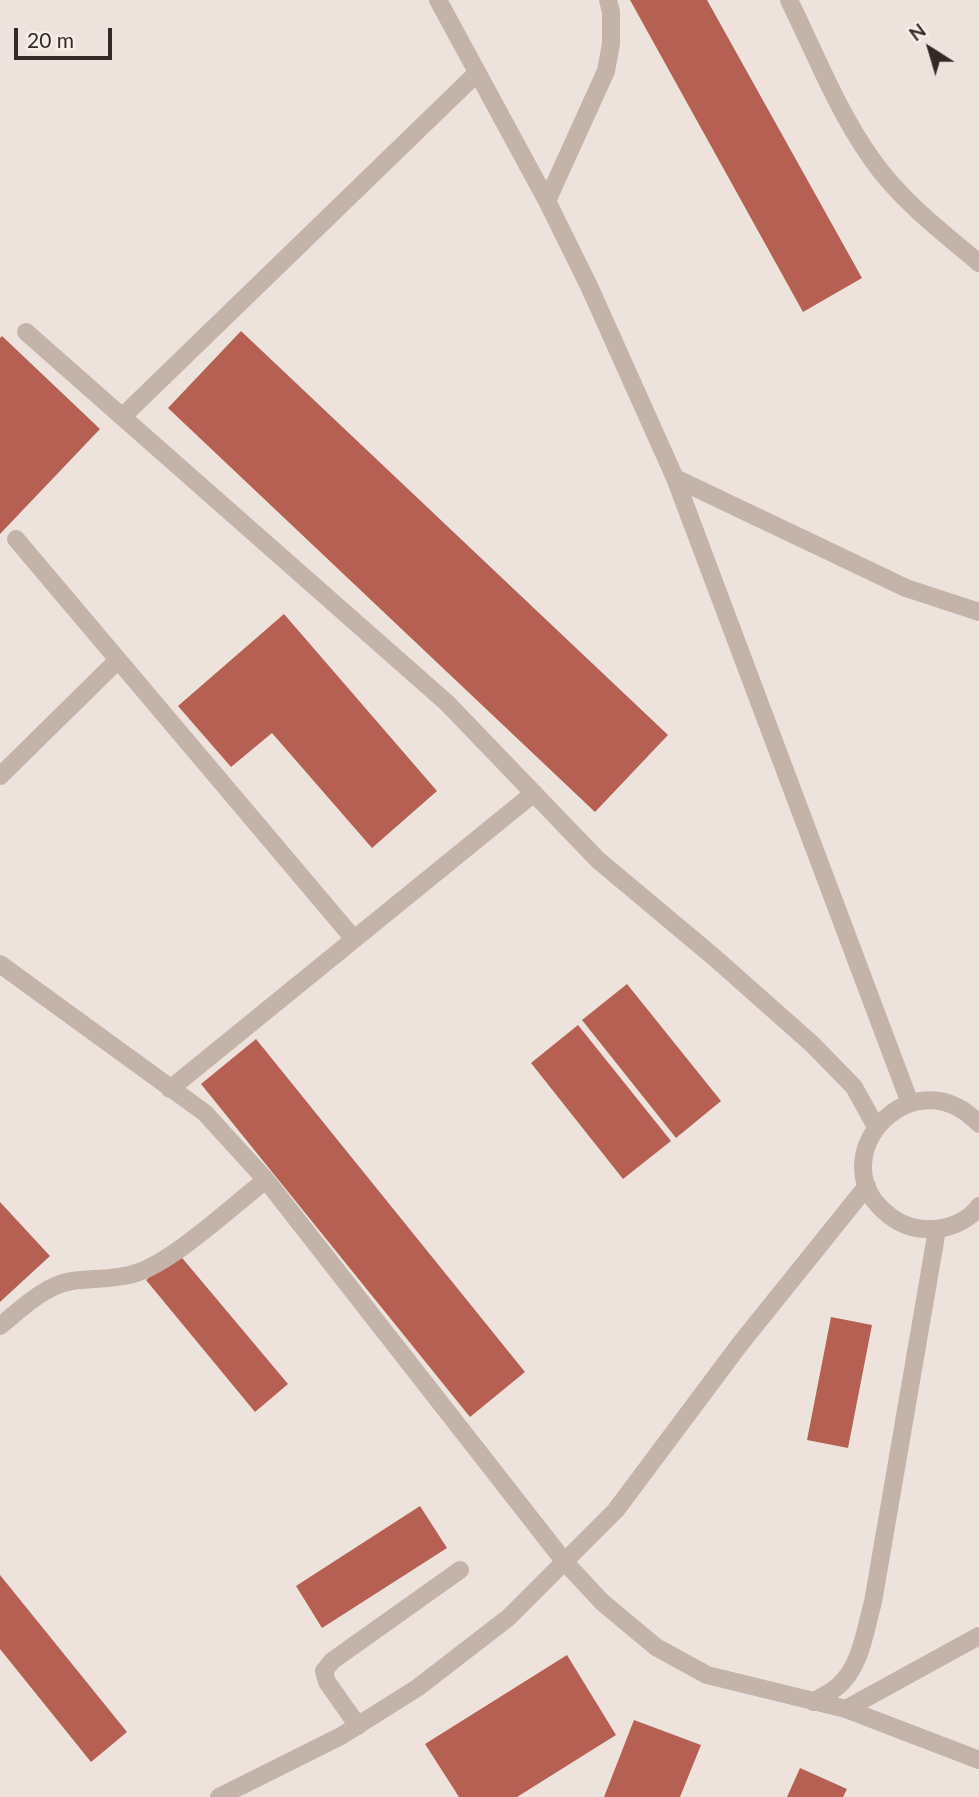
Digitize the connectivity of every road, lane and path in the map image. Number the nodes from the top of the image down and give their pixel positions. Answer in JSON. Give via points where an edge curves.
{"nodes":[{"id":1,"x":438,"y":0,"type":"edge"},
{"id":2,"x":608,"y":0,"type":"edge"},
{"id":3,"x":789,"y":0,"type":"edge"},
{"id":4,"x":477,"y":73,"type":"junction"},
{"id":5,"x":547,"y":201,"type":"junction"},
{"id":6,"x":979,"y":263,"type":"edge"},
{"id":7,"x":26,"y":332,"type":"dead end"},
{"id":8,"x":122,"y":417,"type":"junction"},
{"id":9,"x":675,"y":478,"type":"junction"},
{"id":10,"x":16,"y":539,"type":"dead end"},
{"id":11,"x":979,"y":612,"type":"edge"},
{"id":12,"x":118,"y":660,"type":"junction"},
{"id":13,"x":0,"y":776,"type":"edge"},
{"id":14,"x":534,"y":793,"type":"junction"},
{"id":15,"x":355,"y":939,"type":"junction"},
{"id":16,"x":2,"y":970,"type":"edge"},
{"id":17,"x":170,"y":1089,"type":"junction"},
{"id":18,"x":910,"y":1103,"type":"junction"},
{"id":19,"x":979,"y":1124,"type":"edge"},
{"id":20,"x":876,"y":1127,"type":"junction"},
{"id":21,"x":266,"y":1180,"type":"junction"},
{"id":22,"x":867,"y":1186,"type":"junction"},
{"id":23,"x":978,"y":1209,"type":"edge"},
{"id":24,"x":937,"y":1230,"type":"junction"},
{"id":25,"x":0,"y":1326,"type":"edge"},
{"id":26,"x":564,"y":1561,"type":"junction"},
{"id":27,"x":460,"y":1570,"type":"dead end"},
{"id":28,"x":979,"y":1636,"type":"edge"},
{"id":29,"x":813,"y":1702,"type":"junction"},
{"id":30,"x":846,"y":1709,"type":"junction"},
{"id":31,"x":358,"y":1726,"type":"junction"},
{"id":32,"x":979,"y":1760,"type":"edge"},
{"id":33,"x":219,"y":1797,"type":"edge"}],
"edges":[{"from":1,"to":4,"type":"lane"},
{"from":2,"to":5,"type":"lane","via":[[611,44],[606,71]]},
{"from":3,"to":6,"type":"lane","via":[[851,128],[872,160],[923,215]]},
{"from":4,"to":5,"type":"lane"},
{"from":4,"to":8,"type":"lane"},
{"from":5,"to":9,"type":"lane"},
{"from":7,"to":8,"type":"lane"},
{"from":8,"to":14,"type":"lane","via":[[447,704]]},
{"from":9,"to":11,"type":"lane","via":[[906,588]]},
{"from":9,"to":18,"type":"lane"},
{"from":10,"to":12,"type":"lane"},
{"from":12,"to":13,"type":"lane"},
{"from":12,"to":15,"type":"lane"},
{"from":14,"to":15,"type":"lane"},
{"from":14,"to":20,"type":"lane","via":[[598,860],[833,1064],[853,1087]]},
{"from":15,"to":17,"type":"lane"},
{"from":16,"to":17,"type":"lane"},
{"from":17,"to":21,"type":"lane","via":[[205,1113]]},
{"from":18,"to":19,"type":"lane","via":[[951,1103]]},
{"from":18,"to":20,"type":"lane","via":[[891,1112]]},
{"from":20,"to":22,"type":"lane","via":[[866,1145]]},
{"from":21,"to":25,"type":"lane","via":[[157,1262],[136,1273],[54,1285]]},
{"from":21,"to":26,"type":"lane"},
{"from":22,"to":24,"type":"lane","via":[[878,1206],[894,1221],[915,1229]]},
{"from":22,"to":26,"type":"lane","via":[[740,1344],[616,1510]]},
{"from":23,"to":24,"type":"lane"},
{"from":24,"to":29,"type":"lane","via":[[873,1602],[848,1675]]},
{"from":26,"to":29,"type":"lane","via":[[602,1602],[656,1647],[707,1675]]},
{"from":26,"to":31,"type":"lane","via":[[509,1616],[417,1688]]},
{"from":27,"to":31,"type":"lane","via":[[324,1671]]},
{"from":28,"to":30,"type":"lane"},
{"from":29,"to":30,"type":"lane"},
{"from":30,"to":32,"type":"lane"},
{"from":31,"to":33,"type":"lane"}]}
